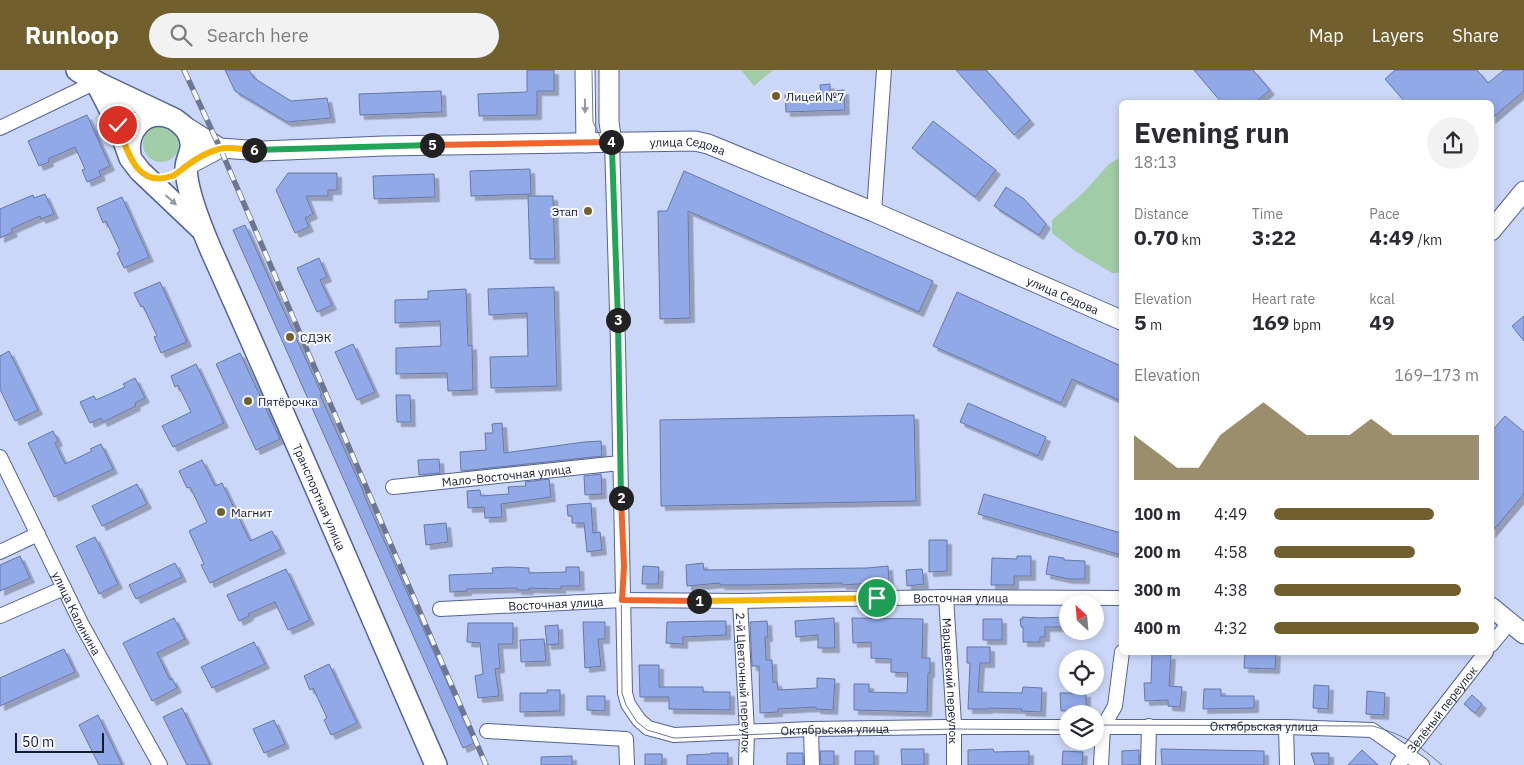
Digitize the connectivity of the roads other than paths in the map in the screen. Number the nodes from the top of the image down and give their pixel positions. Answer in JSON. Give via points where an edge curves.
{"nodes":[{"id":1,"x":77,"y":70,"type":"edge"},
{"id":2,"x":585,"y":70,"type":"edge"},
{"id":3,"x":609,"y":70,"type":"edge"},
{"id":4,"x":884,"y":70,"type":"edge"},
{"id":5,"x":96,"y":82,"type":"junction"},
{"id":6,"x":178,"y":122,"type":"junction"},
{"id":7,"x":0,"y":128,"type":"edge"},
{"id":8,"x":586,"y":142,"type":"junction"},
{"id":9,"x":612,"y":142,"type":"junction"},
{"id":10,"x":220,"y":148,"type":"junction"},
{"id":11,"x":135,"y":164,"type":"junction"},
{"id":12,"x":186,"y":166,"type":"junction"},
{"id":13,"x":1524,"y":191,"type":"edge"},
{"id":14,"x":874,"y":212,"type":"junction"},
{"id":15,"x":1494,"y":227,"type":"edge"},
{"id":16,"x":202,"y":230,"type":"junction"},
{"id":17,"x":1119,"y":319,"type":"edge"},
{"id":18,"x":0,"y":457,"type":"edge"},
{"id":19,"x":620,"y":463,"type":"junction"},
{"id":20,"x":393,"y":486,"type":"dead end"},
{"id":21,"x":38,"y":534,"type":"junction"},
{"id":22,"x":0,"y":552,"type":"edge"},
{"id":23,"x":64,"y":588,"type":"junction"},
{"id":24,"x":946,"y":597,"type":"junction"},
{"id":25,"x":1119,"y":598,"type":"edge"},
{"id":26,"x":622,"y":600,"type":"junction"},
{"id":27,"x":740,"y":601,"type":"junction"},
{"id":28,"x":440,"y":609,"type":"dead end"},
{"id":29,"x":1494,"y":609,"type":"edge"},
{"id":30,"x":0,"y":616,"type":"edge"},
{"id":31,"x":1510,"y":622,"type":"junction"},
{"id":32,"x":1524,"y":634,"type":"edge"},
{"id":33,"x":1494,"y":641,"type":"edge"},
{"id":34,"x":1122,"y":655,"type":"edge"},
{"id":35,"x":1484,"y":655,"type":"edge"},
{"id":36,"x":1104,"y":720,"type":"edge"},
{"id":37,"x":1149,"y":726,"type":"junction"},
{"id":38,"x":954,"y":727,"type":"junction"},
{"id":39,"x":1059,"y":727,"type":"edge"},
{"id":40,"x":1104,"y":727,"type":"edge"},
{"id":41,"x":1286,"y":727,"type":"junction"},
{"id":42,"x":811,"y":729,"type":"junction"},
{"id":43,"x":487,"y":731,"type":"dead end"},
{"id":44,"x":746,"y":732,"type":"junction"},
{"id":45,"x":1100,"y":750,"type":"edge"},
{"id":46,"x":1402,"y":760,"type":"edge"},
{"id":47,"x":160,"y":765,"type":"edge"},
{"id":48,"x":436,"y":765,"type":"edge"},
{"id":49,"x":627,"y":765,"type":"edge"},
{"id":50,"x":746,"y":765,"type":"edge"},
{"id":51,"x":812,"y":765,"type":"edge"},
{"id":52,"x":954,"y":765,"type":"edge"},
{"id":53,"x":1101,"y":765,"type":"edge"},
{"id":54,"x":1148,"y":765,"type":"edge"},
{"id":55,"x":1288,"y":765,"type":"edge"},
{"id":56,"x":1422,"y":765,"type":"edge"}],
"edges":[{"from":1,"to":5,"type":"main road"},
{"from":2,"to":8,"type":"main road","one_way":true},
{"from":3,"to":9,"type":"main road"},
{"from":4,"to":14,"type":"street"},
{"from":5,"to":6,"type":"main road"},
{"from":5,"to":7,"type":"street"},
{"from":5,"to":11,"type":"main road"},
{"from":6,"to":10,"type":"main road","name":"улица Седова"},
{"from":6,"to":11,"type":"main road","via":[[154,116],[137,125],[128,145]]},
{"from":6,"to":12,"type":"main road","via":[[189,134],[192,144]]},
{"from":8,"to":9,"type":"main road","name":"улица Седова"},
{"from":8,"to":10,"type":"main road","name":"улица Седова","via":[[262,151]]},
{"from":9,"to":14,"type":"main road","name":"улица Седова","via":[[695,141],[708,144]]},
{"from":9,"to":19,"type":"street"},
{"from":10,"to":12,"type":"main road"},
{"from":11,"to":12,"type":"main road","via":[[148,176],[156,178],[173,176]]},
{"from":11,"to":16,"type":"main road","one_way":true},
{"from":12,"to":16,"type":"main road"},
{"from":13,"to":15,"type":"main road"},
{"from":14,"to":17,"type":"main road","name":"улица Седова"},
{"from":16,"to":48,"type":"main road","name":"Транспортная улица"},
{"from":18,"to":21,"type":"street","name":"улица Калинина"},
{"from":19,"to":20,"type":"street","name":"Мало-Восточная улица"},
{"from":19,"to":26,"type":"street"},
{"from":21,"to":22,"type":"street"},
{"from":21,"to":23,"type":"street","name":"улица Калинина"},
{"from":23,"to":30,"type":"street"},
{"from":23,"to":47,"type":"street","name":"улица Калинина"},
{"from":24,"to":25,"type":"street","name":"Восточная улица"},
{"from":24,"to":27,"type":"street","name":"Восточная улица"},
{"from":24,"to":38,"type":"street","name":"Марцевский переулок"},
{"from":26,"to":27,"type":"street","name":"Восточная улица"},
{"from":26,"to":28,"type":"street","name":"Восточная улица"},
{"from":26,"to":44,"type":"street","name":"Октябрьская улица","via":[[625,693],[639,720],[648,728],[674,735]]},
{"from":27,"to":44,"type":"street","name":"2-й Цветочный переулок"},
{"from":29,"to":31,"type":"main road"},
{"from":31,"to":32,"type":"main road"},
{"from":31,"to":33,"type":"street"},
{"from":34,"to":36,"type":"street","via":[[1115,706]]},
{"from":35,"to":46,"type":"street","name":"Зелёный переулок"},
{"from":37,"to":40,"type":"street","name":"Октябрьская улица"},
{"from":37,"to":41,"type":"street","name":"Октябрьская улица"},
{"from":37,"to":54,"type":"street"},
{"from":38,"to":39,"type":"street","name":"Октябрьская улица"},
{"from":38,"to":42,"type":"street","name":"Октябрьская улица"},
{"from":38,"to":52,"type":"street","name":"Марцевский переулок"},
{"from":41,"to":46,"type":"street","name":"Октябрьская улица","via":[[1372,730]]},
{"from":41,"to":55,"type":"street"},
{"from":42,"to":44,"type":"street","name":"Октябрьская улица"},
{"from":42,"to":51,"type":"street"},
{"from":43,"to":49,"type":"street","via":[[626,738]]},
{"from":44,"to":50,"type":"street","name":"2-й Цветочный переулок"},
{"from":45,"to":53,"type":"street"},
{"from":46,"to":56,"type":"street","name":"Октябрьская улица"}]}
